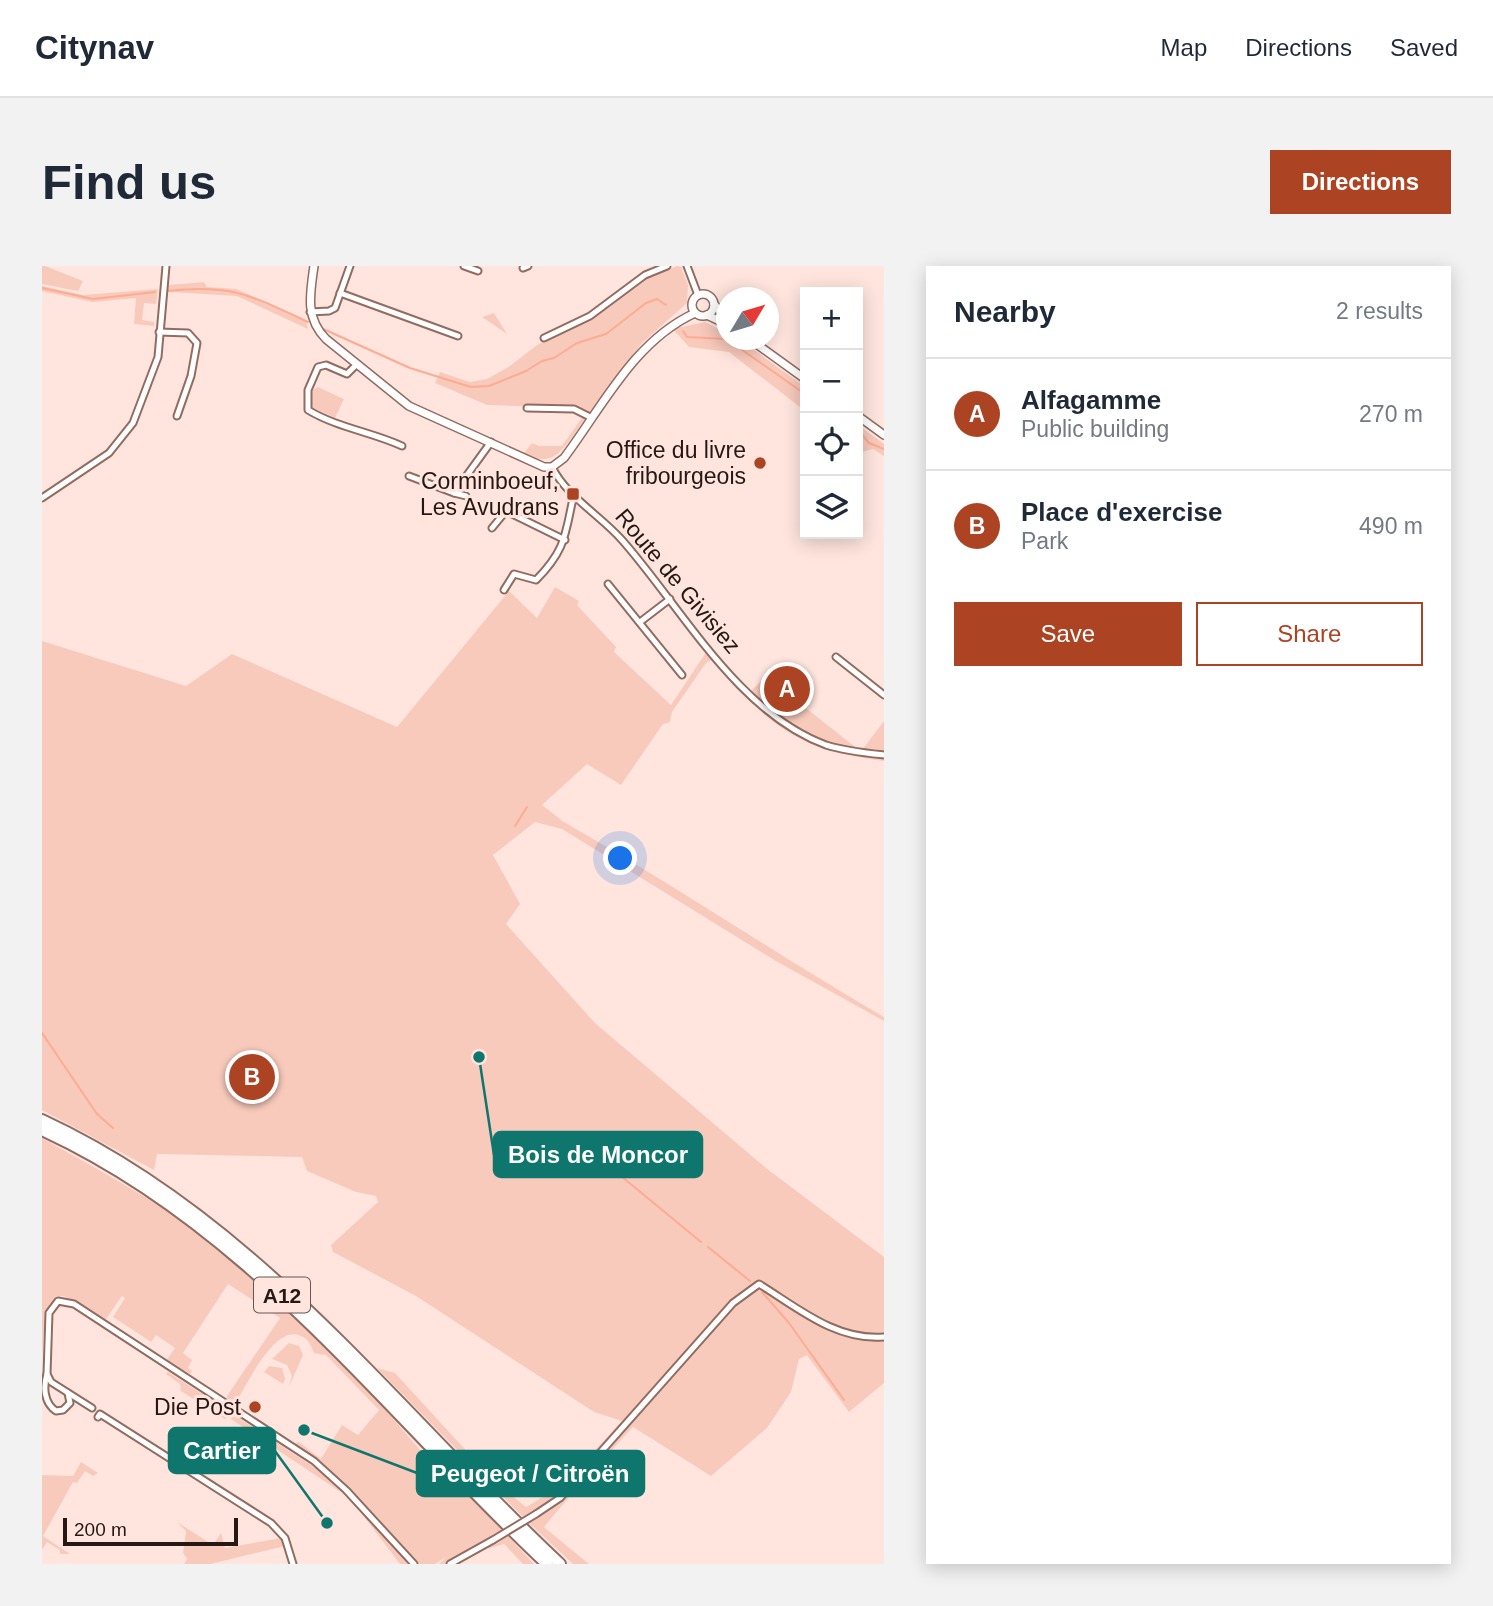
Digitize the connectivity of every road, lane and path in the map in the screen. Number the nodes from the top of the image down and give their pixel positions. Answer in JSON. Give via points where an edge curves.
{"nodes":[{"id":1,"x":166,"y":266,"type":"edge"},
{"id":2,"x":314,"y":266,"type":"edge"},
{"id":3,"x":350,"y":266,"type":"edge"},
{"id":4,"x":464,"y":266,"type":"edge"},
{"id":5,"x":667,"y":266,"type":"edge"},
{"id":6,"x":687,"y":266,"type":"edge"},
{"id":7,"x":478,"y":271,"type":"dead end"},
{"id":8,"x":340,"y":293,"type":"junction"},
{"id":9,"x":698,"y":295,"type":"junction"},
{"id":10,"x":713,"y":304,"type":"junction"},
{"id":11,"x":716,"y":308,"type":"edge"},
{"id":12,"x":310,"y":312,"type":"junction"},
{"id":13,"x":695,"y":313,"type":"junction"},
{"id":14,"x":707,"y":315,"type":"junction"},
{"id":15,"x":716,"y":318,"type":"edge"},
{"id":16,"x":159,"y":332,"type":"junction"},
{"id":17,"x":458,"y":336,"type":"dead end"},
{"id":18,"x":544,"y":338,"type":"dead end"},
{"id":19,"x":766,"y":350,"type":"edge"},
{"id":20,"x":357,"y":364,"type":"junction"},
{"id":21,"x":800,"y":373,"type":"edge"},
{"id":22,"x":527,"y":408,"type":"dead end"},
{"id":23,"x":177,"y":416,"type":"dead end"},
{"id":24,"x":593,"y":418,"type":"junction"},
{"id":25,"x":863,"y":420,"type":"edge"},
{"id":26,"x":884,"y":435,"type":"edge"},
{"id":27,"x":491,"y":441,"type":"junction"},
{"id":28,"x":402,"y":446,"type":"dead end"},
{"id":29,"x":552,"y":467,"type":"junction"},
{"id":30,"x":409,"y":476,"type":"dead end"},
{"id":31,"x":454,"y":493,"type":"junction"},
{"id":32,"x":573,"y":494,"type":"junction"},
{"id":33,"x":466,"y":496,"type":"dead end"},
{"id":34,"x":42,"y":498,"type":"edge"},
{"id":35,"x":492,"y":528,"type":"dead end"},
{"id":36,"x":565,"y":540,"type":"junction"},
{"id":37,"x":608,"y":584,"type":"dead end"},
{"id":38,"x":504,"y":590,"type":"dead end"},
{"id":39,"x":670,"y":599,"type":"junction"},
{"id":40,"x":640,"y":622,"type":"junction"},
{"id":41,"x":836,"y":657,"type":"dead end"},
{"id":42,"x":682,"y":675,"type":"dead end"},
{"id":43,"x":884,"y":695,"type":"edge"},
{"id":44,"x":884,"y":755,"type":"edge"},
{"id":45,"x":42,"y":1120,"type":"edge"},
{"id":46,"x":42,"y":1129,"type":"edge"},
{"id":47,"x":884,"y":1337,"type":"edge"},
{"id":48,"x":47,"y":1374,"type":"junction"},
{"id":49,"x":68,"y":1393,"type":"junction"},
{"id":50,"x":92,"y":1409,"type":"dead end"},
{"id":51,"x":98,"y":1417,"type":"dead end"},
{"id":52,"x":547,"y":1560,"type":"edge"},
{"id":53,"x":293,"y":1564,"type":"edge"},
{"id":54,"x":414,"y":1564,"type":"edge"},
{"id":55,"x":450,"y":1564,"type":"edge"},
{"id":56,"x":562,"y":1564,"type":"edge"}],
"edges":[{"from":1,"to":16,"type":"street"},
{"from":2,"to":12,"type":"street"},
{"from":3,"to":8,"type":"street"},
{"from":4,"to":7,"type":"street"},
{"from":5,"to":18,"type":"street","via":[[645,275],[590,316]]},
{"from":6,"to":9,"type":"street"},
{"from":8,"to":12,"type":"street","via":[[332,310]]},
{"from":8,"to":17,"type":"street"},
{"from":9,"to":10,"type":"street","via":[[709,296]]},
{"from":9,"to":13,"type":"street","via":[[692,303]]},
{"from":10,"to":11,"type":"street"},
{"from":10,"to":14,"type":"street"},
{"from":12,"to":20,"type":"street","via":[[322,334]]},
{"from":13,"to":14,"type":"street"},
{"from":13,"to":24,"type":"street","via":[[663,331],[639,354]]},
{"from":14,"to":15,"type":"street"},
{"from":16,"to":23,"type":"street","via":[[188,333],[197,343]]},
{"from":16,"to":34,"type":"street","via":[[155,366],[128,432],[108,453]]},
{"from":19,"to":21,"type":"street"},
{"from":20,"to":27,"type":"street","via":[[409,406]]},
{"from":20,"to":28,"type":"street","via":[[347,374],[326,365],[318,367],[308,390],[308,411]]},
{"from":22,"to":24,"type":"street","via":[[574,409]]},
{"from":24,"to":29,"type":"street","via":[[566,456]]},
{"from":25,"to":26,"type":"street"},
{"from":27,"to":29,"type":"street","via":[[531,462]]},
{"from":27,"to":31,"type":"street"},
{"from":29,"to":32,"type":"street","name":"Route de Givisiez"},
{"from":30,"to":31,"type":"street"},
{"from":31,"to":33,"type":"street"},
{"from":32,"to":36,"type":"street"},
{"from":32,"to":39,"type":"street","name":"Route de Givisiez","via":[[619,536]]},
{"from":35,"to":36,"type":"street","via":[[506,511]]},
{"from":36,"to":38,"type":"street","via":[[536,580],[514,574]]},
{"from":37,"to":40,"type":"street"},
{"from":39,"to":40,"type":"street"},
{"from":39,"to":44,"type":"street","name":"Route de Givisiez","via":[[756,701],[781,722],[829,746]]},
{"from":40,"to":42,"type":"street"},
{"from":41,"to":43,"type":"street"},
{"from":45,"to":52,"type":"highway","number":"A12","via":[[151,1180],[251,1256],[354,1353]]},
{"from":46,"to":52,"type":"highway","number":"A12","via":[[146,1187],[257,1272]]},
{"from":47,"to":55,"type":"street","bridge":true,"via":[[862,1338],[833,1330],[759,1284],[733,1303],[560,1498]]},
{"from":48,"to":49,"type":"street"},
{"from":48,"to":49,"type":"street","via":[[46,1399],[51,1408],[66,1408]]},
{"from":48,"to":54,"type":"street","via":[[49,1313],[53,1305],[64,1301],[314,1461]]},
{"from":49,"to":50,"type":"street"},
{"from":51,"to":53,"type":"street","via":[[100,1414],[271,1522],[285,1538]]},
{"from":52,"to":56,"type":"highway"}]}
